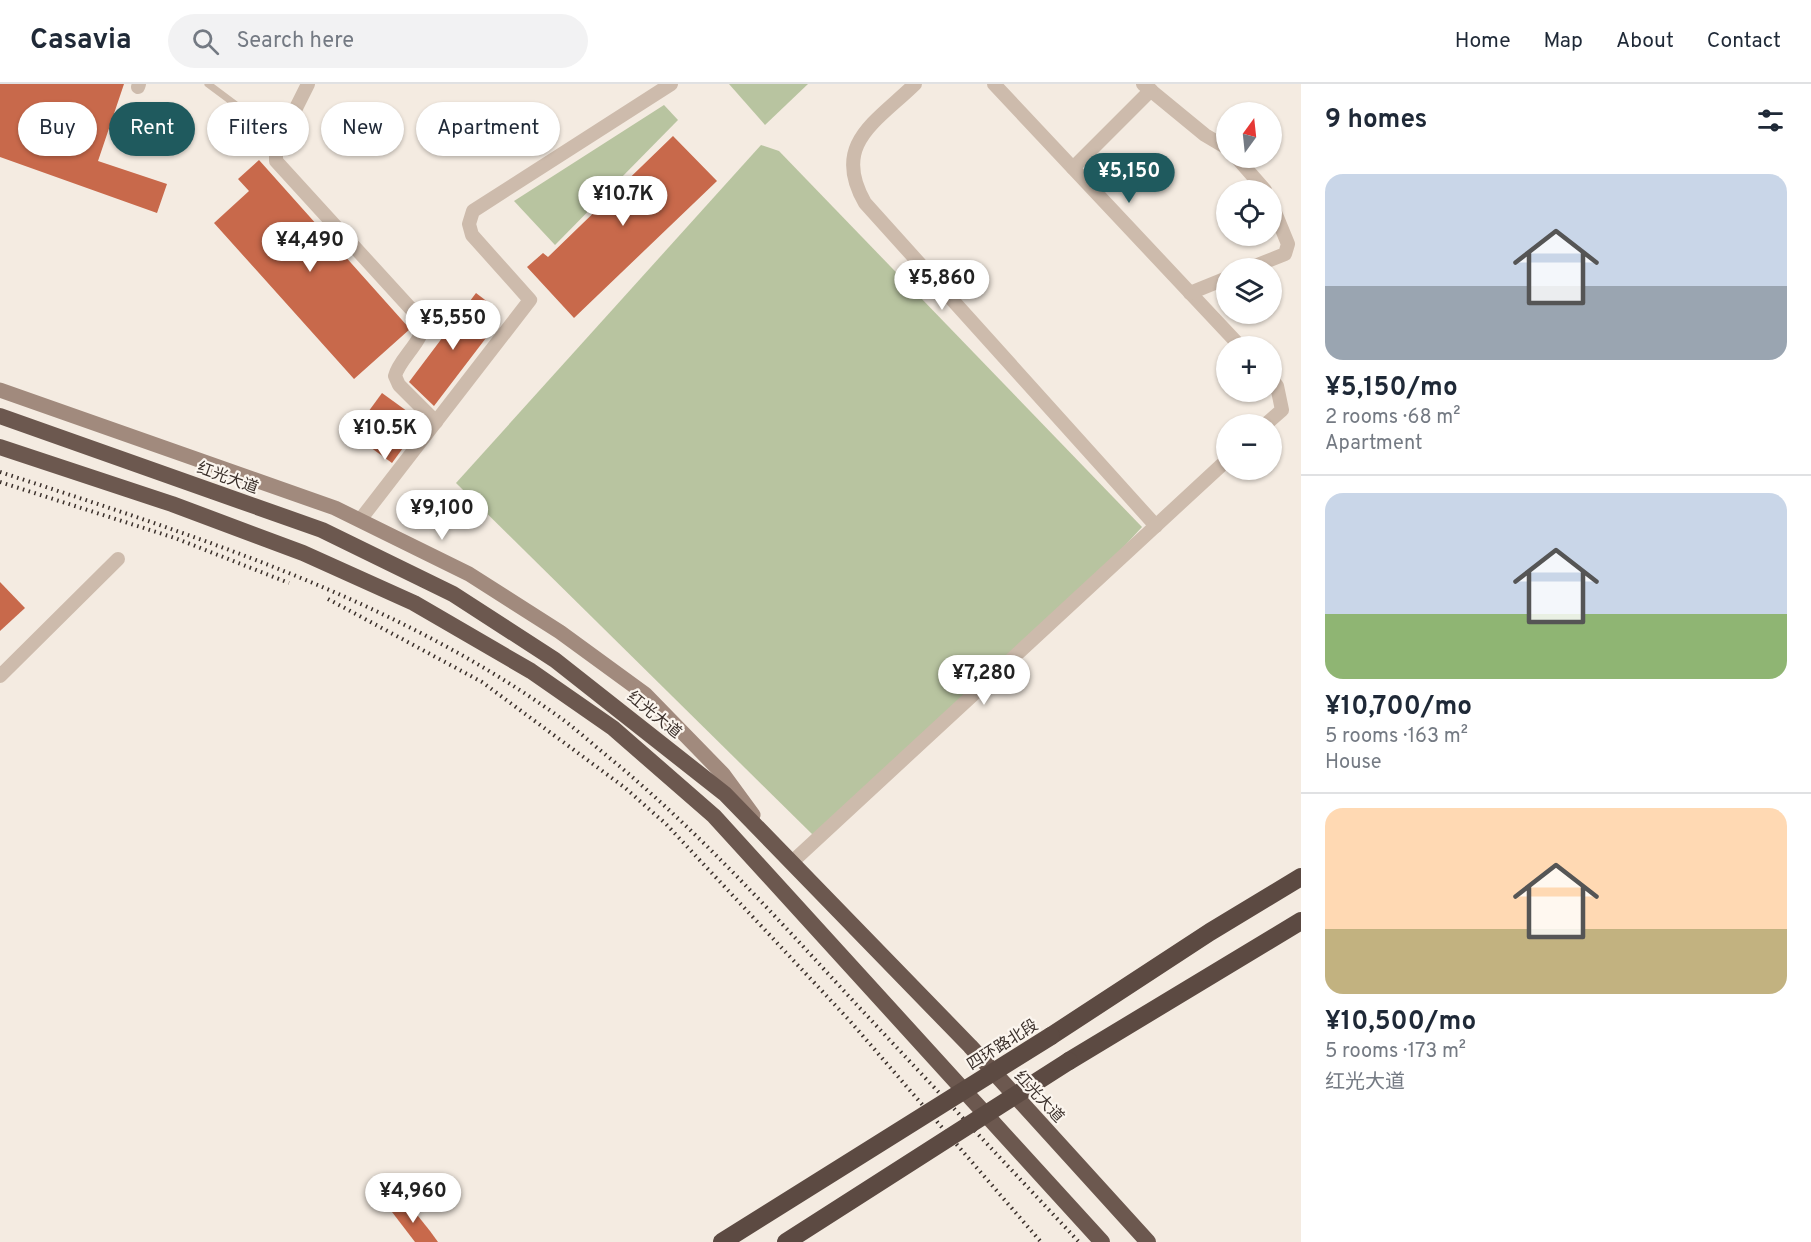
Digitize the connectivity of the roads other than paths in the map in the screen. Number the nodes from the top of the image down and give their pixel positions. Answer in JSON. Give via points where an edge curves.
{"nodes":[{"id":1,"x":208,"y":84,"type":"edge"},
{"id":2,"x":308,"y":84,"type":"edge"},
{"id":3,"x":671,"y":84,"type":"edge"},
{"id":4,"x":915,"y":84,"type":"edge"},
{"id":5,"x":994,"y":84,"type":"edge"},
{"id":6,"x":1147,"y":87,"type":"edge"},
{"id":7,"x":232,"y":102,"type":"edge"},
{"id":8,"x":299,"y":102,"type":"edge"},
{"id":9,"x":1216,"y":142,"type":"edge"},
{"id":10,"x":275,"y":156,"type":"edge"},
{"id":11,"x":1073,"y":168,"type":"junction"},
{"id":12,"x":1246,"y":168,"type":"edge"},
{"id":13,"x":1256,"y":180,"type":"edge"},
{"id":14,"x":1282,"y":229,"type":"edge"},
{"id":15,"x":1275,"y":258,"type":"edge"},
{"id":16,"x":1216,"y":282,"type":"edge"},
{"id":17,"x":1190,"y":293,"type":"junction"},
{"id":18,"x":1231,"y":336,"type":"edge"},
{"id":19,"x":0,"y":390,"type":"edge"},
{"id":20,"x":0,"y":416,"type":"edge"},
{"id":21,"x":435,"y":422,"type":"junction"},
{"id":22,"x":0,"y":447,"type":"edge"},
{"id":23,"x":1216,"y":470,"type":"edge"},
{"id":24,"x":360,"y":520,"type":"junction"},
{"id":25,"x":1156,"y":526,"type":"junction"},
{"id":26,"x":118,"y":559,"type":"dead end"},
{"id":27,"x":0,"y":676,"type":"edge"},
{"id":28,"x":785,"y":857,"type":"junction"},
{"id":29,"x":1301,"y":877,"type":"edge"},
{"id":30,"x":1301,"y":921,"type":"edge"},
{"id":31,"x":1147,"y":1240,"type":"edge"},
{"id":32,"x":722,"y":1242,"type":"edge"},
{"id":33,"x":786,"y":1242,"type":"edge"},
{"id":34,"x":1102,"y":1242,"type":"edge"}],
"edges":[{"from":1,"to":7,"type":"lane"},
{"from":2,"to":8,"type":"street"},
{"from":3,"to":21,"type":"street","via":[[473,211],[469,224],[472,235],[530,300]]},
{"from":4,"to":25,"type":"street","via":[[861,137],[851,166],[854,184],[865,203]]},
{"from":5,"to":11,"type":"street"},
{"from":6,"to":9,"type":"street"},
{"from":6,"to":11,"type":"street"},
{"from":10,"to":21,"type":"street","via":[[422,321],[422,331],[395,376]]},
{"from":11,"to":17,"type":"street"},
{"from":12,"to":13,"type":"street"},
{"from":14,"to":15,"type":"street","via":[[1288,244],[1285,254]]},
{"from":16,"to":17,"type":"street"},
{"from":17,"to":18,"type":"street"},
{"from":19,"to":24,"type":"main road"},
{"from":20,"to":28,"type":"highway","name":"红光大道","via":[[322,530],[453,594],[555,660],[635,720],[724,794]]},
{"from":21,"to":24,"type":"street"},
{"from":22,"to":34,"type":"highway","via":[[303,553],[414,603],[531,671],[613,729],[714,816]]},
{"from":23,"to":25,"type":"street"},
{"from":24,"to":28,"type":"main road","via":[[469,574],[521,605],[645,694],[723,774]]},
{"from":25,"to":28,"type":"street"},
{"from":26,"to":27,"type":"street"},
{"from":28,"to":31,"type":"highway","name":"红光大道","via":[[970,1046]]},
{"from":29,"to":32,"type":"highway","name":"四环路北段","bridge":true},
{"from":30,"to":33,"type":"highway","bridge":true,"via":[[1069,1061]]}]}
